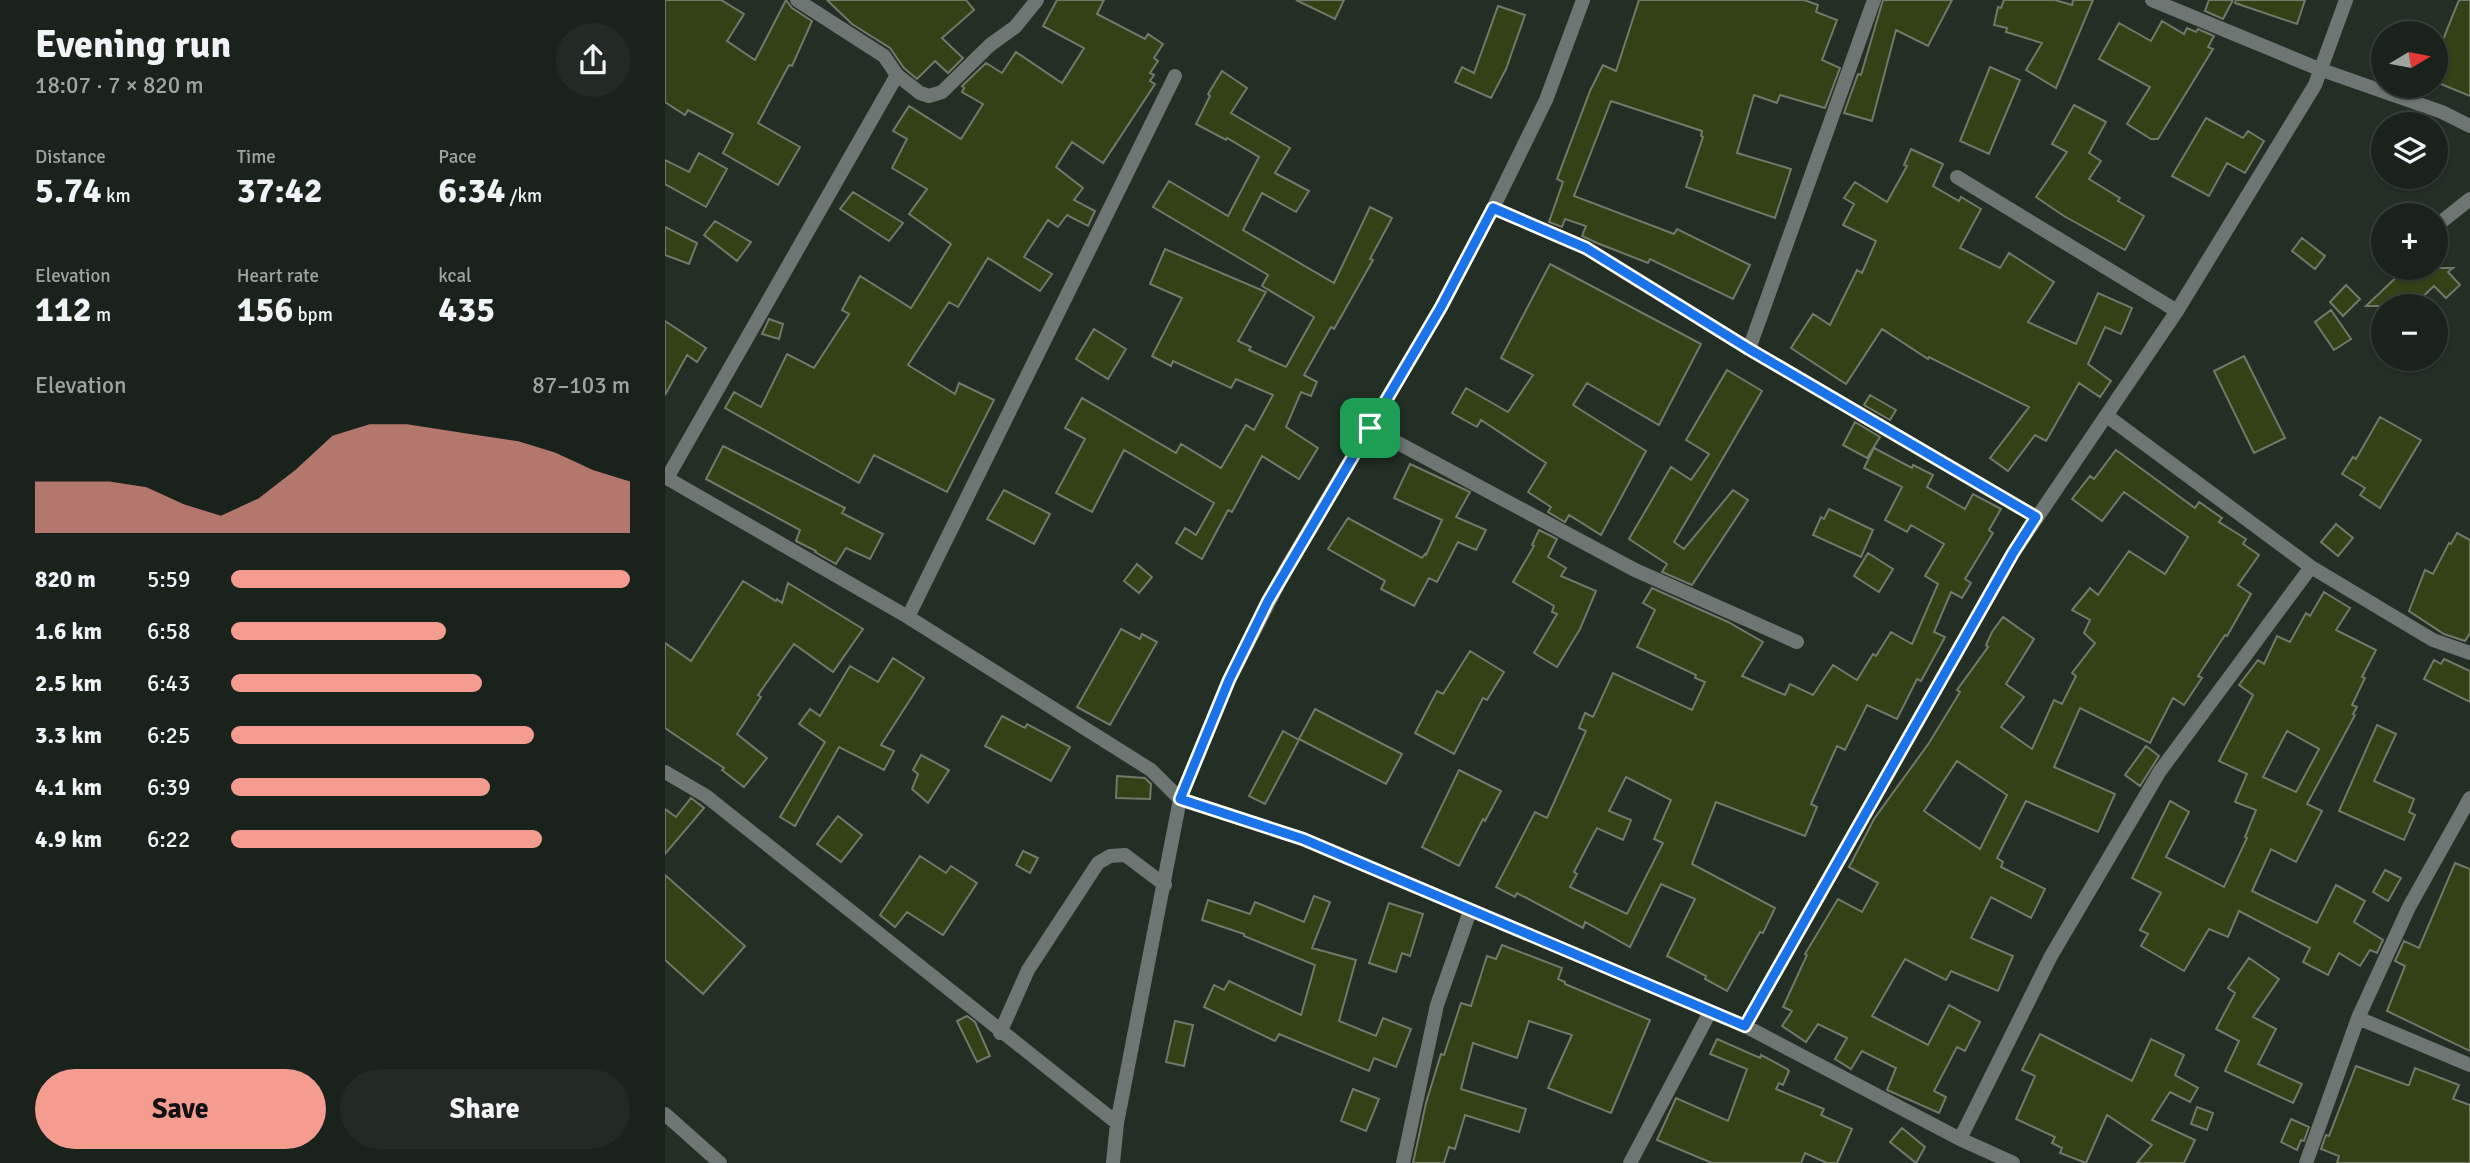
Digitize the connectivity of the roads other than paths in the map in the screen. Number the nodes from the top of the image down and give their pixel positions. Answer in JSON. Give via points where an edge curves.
{"nodes":[{"id":1,"x":797,"y":0,"type":"edge"},
{"id":2,"x":1037,"y":0,"type":"edge"},
{"id":3,"x":1583,"y":0,"type":"edge"},
{"id":4,"x":1874,"y":0,"type":"edge"},
{"id":5,"x":2152,"y":0,"type":"edge"},
{"id":6,"x":2346,"y":0,"type":"edge"},
{"id":7,"x":2319,"y":69,"type":"junction"},
{"id":8,"x":897,"y":75,"type":"junction"},
{"id":9,"x":1175,"y":76,"type":"dead end"},
{"id":10,"x":2470,"y":126,"type":"edge"},
{"id":11,"x":1957,"y":177,"type":"dead end"},
{"id":12,"x":2470,"y":199,"type":"edge"},
{"id":13,"x":1493,"y":208,"type":"junction"},
{"id":14,"x":2448,"y":216,"type":"edge"},
{"id":15,"x":2177,"y":310,"type":"junction"},
{"id":16,"x":1749,"y":349,"type":"junction"},
{"id":17,"x":2107,"y":416,"type":"junction"},
{"id":18,"x":1370,"y":428,"type":"junction"},
{"id":19,"x":666,"y":477,"type":"edge"},
{"id":20,"x":2036,"y":517,"type":"junction"},
{"id":21,"x":2311,"y":567,"type":"junction"},
{"id":22,"x":908,"y":617,"type":"junction"},
{"id":23,"x":1797,"y":642,"type":"dead end"},
{"id":24,"x":2470,"y":653,"type":"edge"},
{"id":25,"x":665,"y":772,"type":"edge"},
{"id":26,"x":2470,"y":798,"type":"edge"},
{"id":27,"x":1180,"y":799,"type":"junction"},
{"id":28,"x":1165,"y":885,"type":"junction"},
{"id":29,"x":1470,"y":911,"type":"junction"},
{"id":30,"x":1710,"y":1012,"type":"junction"},
{"id":31,"x":2358,"y":1018,"type":"junction"},
{"id":32,"x":1745,"y":1026,"type":"junction"},
{"id":33,"x":1000,"y":1033,"type":"junction"},
{"id":34,"x":2470,"y":1065,"type":"edge"},
{"id":35,"x":665,"y":1114,"type":"edge"},
{"id":36,"x":1117,"y":1123,"type":"junction"},
{"id":37,"x":1960,"y":1139,"type":"junction"},
{"id":38,"x":720,"y":1163,"type":"edge"},
{"id":39,"x":1113,"y":1163,"type":"edge"},
{"id":40,"x":1403,"y":1163,"type":"edge"},
{"id":41,"x":1630,"y":1163,"type":"edge"},
{"id":42,"x":2013,"y":1163,"type":"edge"},
{"id":43,"x":2306,"y":1163,"type":"edge"}],
"edges":[{"from":1,"to":8,"type":"street","via":[[884,56]]},
{"from":2,"to":8,"type":"street","via":[[1015,27],[941,92],[920,93]]},
{"from":3,"to":13,"type":"street","via":[[1546,100]]},
{"from":4,"to":16,"type":"street"},
{"from":5,"to":7,"type":"street"},
{"from":6,"to":7,"type":"street"},
{"from":7,"to":10,"type":"street"},
{"from":7,"to":15,"type":"street","via":[[2315,85]]},
{"from":8,"to":19,"type":"street"},
{"from":9,"to":22,"type":"street"},
{"from":11,"to":15,"type":"street"},
{"from":12,"to":14,"type":"street"},
{"from":13,"to":16,"type":"street","via":[[1586,248]]},
{"from":13,"to":18,"type":"street"},
{"from":15,"to":17,"type":"street"},
{"from":16,"to":20,"type":"street"},
{"from":17,"to":20,"type":"street"},
{"from":17,"to":21,"type":"street"},
{"from":18,"to":23,"type":"street","via":[[1635,570]]},
{"from":18,"to":27,"type":"street","via":[[1248,640]]},
{"from":19,"to":22,"type":"street"},
{"from":20,"to":32,"type":"street"},
{"from":21,"to":24,"type":"street","via":[[2433,640]]},
{"from":21,"to":37,"type":"street","via":[[2160,771],[2051,956]]},
{"from":22,"to":27,"type":"street","via":[[1151,770]]},
{"from":25,"to":33,"type":"street","via":[[706,796]]},
{"from":26,"to":31,"type":"street","via":[[2409,907]]},
{"from":27,"to":28,"type":"street"},
{"from":27,"to":29,"type":"street","via":[[1303,839]]},
{"from":28,"to":33,"type":"street","via":[[1125,855],[1098,863],[1028,970]]},
{"from":28,"to":36,"type":"street"},
{"from":29,"to":30,"type":"street"},
{"from":29,"to":40,"type":"street","via":[[1437,1005]]},
{"from":30,"to":32,"type":"street"},
{"from":30,"to":41,"type":"street"},
{"from":31,"to":34,"type":"street"},
{"from":31,"to":43,"type":"street"},
{"from":32,"to":37,"type":"street"},
{"from":33,"to":36,"type":"street"},
{"from":35,"to":38,"type":"street"},
{"from":36,"to":39,"type":"street"},
{"from":37,"to":42,"type":"street"}]}
